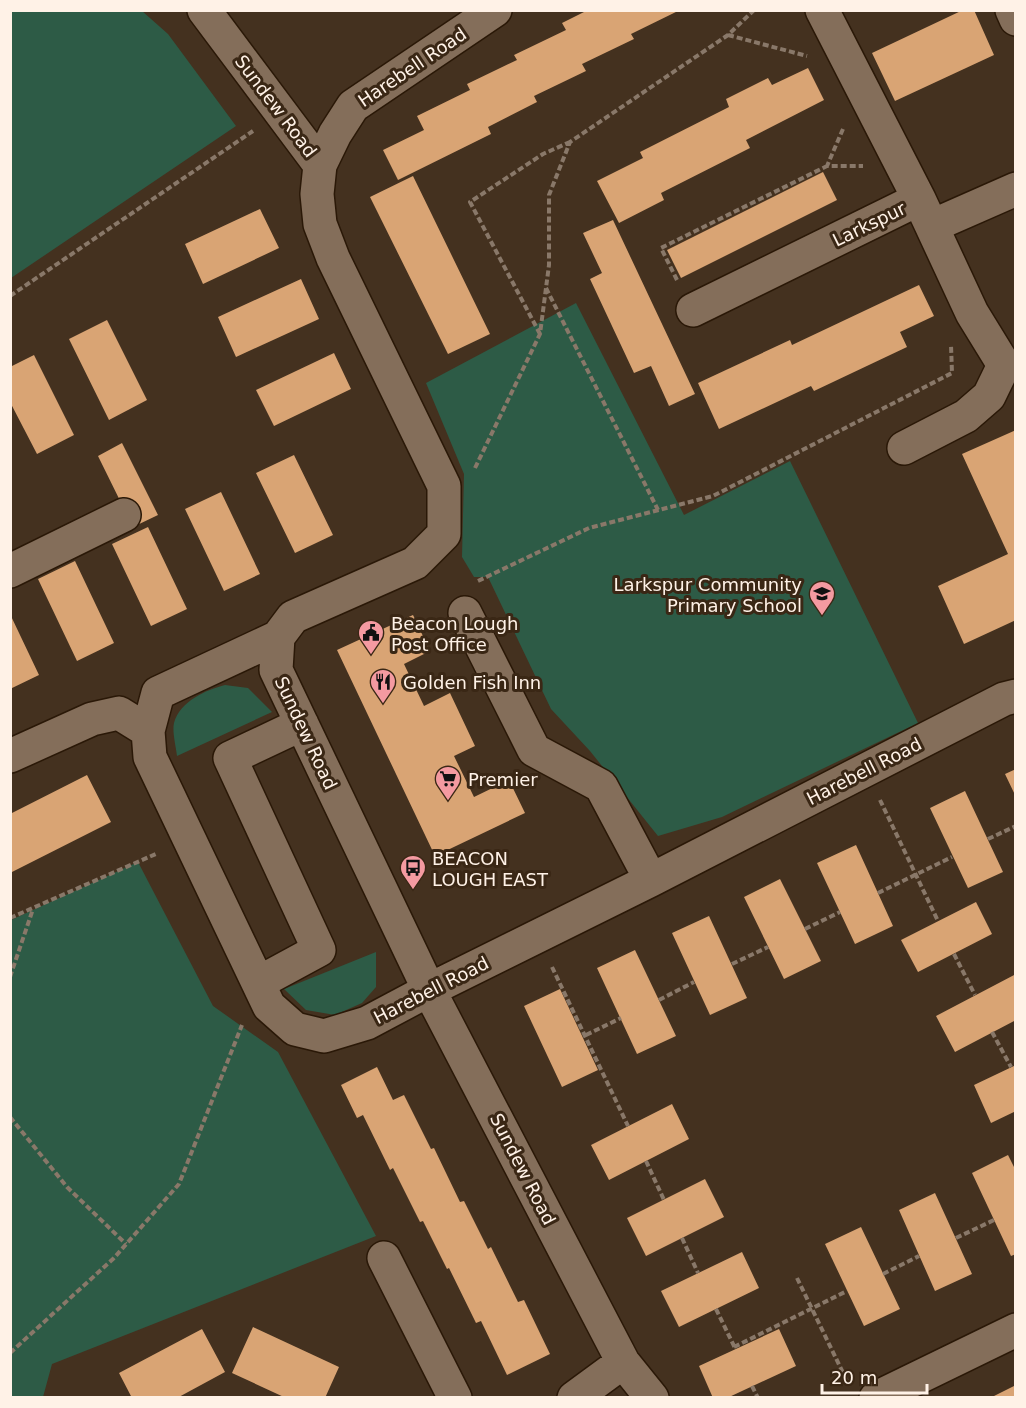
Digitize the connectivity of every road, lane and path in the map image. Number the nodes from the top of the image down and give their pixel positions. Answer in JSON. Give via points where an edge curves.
{"nodes":[{"id":1,"x":204,"y":10,"type":"edge"},
{"id":2,"x":495,"y":10,"type":"edge"},
{"id":3,"x":754,"y":10,"type":"edge"},
{"id":4,"x":822,"y":10,"type":"edge"},
{"id":5,"x":1012,"y":10,"type":"edge"},
{"id":6,"x":1016,"y":19,"type":"edge"},
{"id":7,"x":728,"y":36,"type":"junction"},
{"id":8,"x":851,"y":67,"type":"junction"},
{"id":9,"x":870,"y":103,"type":"junction"},
{"id":10,"x":281,"y":112,"type":"junction"},
{"id":11,"x":570,"y":142,"type":"junction"},
{"id":12,"x":320,"y":165,"type":"junction"},
{"id":13,"x":827,"y":166,"type":"junction"},
{"id":14,"x":871,"y":167,"type":"dead end"},
{"id":15,"x":1016,"y":189,"type":"edge"},
{"id":16,"x":925,"y":213,"type":"junction"},
{"id":17,"x":546,"y":287,"type":"junction"},
{"id":18,"x":10,"y":296,"type":"edge"},
{"id":19,"x":693,"y":310,"type":"joint"},
{"id":20,"x":540,"y":334,"type":"junction"},
{"id":21,"x":951,"y":339,"type":"dead end"},
{"id":22,"x":904,"y":448,"type":"dead end"},
{"id":23,"x":473,"y":474,"type":"dead end"},
{"id":24,"x":658,"y":510,"type":"junction"},
{"id":25,"x":124,"y":515,"type":"dead end"},
{"id":26,"x":10,"y":571,"type":"edge"},
{"id":27,"x":476,"y":582,"type":"dead end"},
{"id":28,"x":465,"y":613,"type":"dead end"},
{"id":29,"x":278,"y":637,"type":"junction"},
{"id":30,"x":1016,"y":696,"type":"edge"},
{"id":31,"x":302,"y":724,"type":"junction"},
{"id":32,"x":148,"y":731,"type":"junction"},
{"id":33,"x":10,"y":756,"type":"edge"},
{"id":34,"x":865,"y":771,"type":"junction"},
{"id":35,"x":1016,"y":826,"type":"edge"},
{"id":36,"x":189,"y":839,"type":"junction"},
{"id":37,"x":988,"y":839,"type":"dead end"},
{"id":38,"x":952,"y":857,"type":"dead end"},
{"id":39,"x":916,"y":874,"type":"junction"},
{"id":40,"x":651,"y":880,"type":"junction"},
{"id":41,"x":878,"y":893,"type":"dead end"},
{"id":42,"x":33,"y":908,"type":"junction"},
{"id":43,"x":840,"y":912,"type":"dead end"},
{"id":44,"x":10,"y":918,"type":"edge"},
{"id":45,"x":938,"y":921,"type":"dead end"},
{"id":46,"x":805,"y":929,"type":"dead end"},
{"id":47,"x":537,"y":936,"type":"junction"},
{"id":48,"x":768,"y":947,"type":"dead end"},
{"id":49,"x":954,"y":954,"type":"dead end"},
{"id":50,"x":732,"y":964,"type":"dead end"},
{"id":51,"x":10,"y":977,"type":"edge"},
{"id":52,"x":694,"y":982,"type":"dead end"},
{"id":53,"x":258,"y":983,"type":"junction"},
{"id":54,"x":429,"y":990,"type":"junction"},
{"id":55,"x":975,"y":995,"type":"dead end"},
{"id":56,"x":659,"y":1000,"type":"dead end"},
{"id":57,"x":621,"y":1018,"type":"dead end"},
{"id":58,"x":992,"y":1032,"type":"dead end"},
{"id":59,"x":586,"y":1035,"type":"junction"},
{"id":60,"x":1011,"y":1067,"type":"dead end"},
{"id":61,"x":10,"y":1117,"type":"edge"},
{"id":62,"x":628,"y":1126,"type":"dead end"},
{"id":63,"x":646,"y":1161,"type":"dead end"},
{"id":64,"x":664,"y":1200,"type":"dead end"},
{"id":65,"x":994,"y":1220,"type":"dead end"},
{"id":66,"x":682,"y":1238,"type":"dead end"},
{"id":67,"x":956,"y":1238,"type":"dead end"},
{"id":68,"x":126,"y":1244,"type":"junction"},
{"id":69,"x":919,"y":1256,"type":"dead end"},
{"id":70,"x":384,"y":1258,"type":"dead end"},
{"id":71,"x":699,"y":1273,"type":"dead end"},
{"id":72,"x":883,"y":1274,"type":"dead end"},
{"id":73,"x":797,"y":1278,"type":"dead end"},
{"id":74,"x":847,"y":1291,"type":"dead end"},
{"id":75,"x":812,"y":1308,"type":"junction"},
{"id":76,"x":716,"y":1309,"type":"dead end"},
{"id":77,"x":1016,"y":1330,"type":"edge"},
{"id":78,"x":10,"y":1353,"type":"edge"},
{"id":79,"x":623,"y":1362,"type":"junction"},
{"id":80,"x":752,"y":1386,"type":"dead end"},
{"id":81,"x":863,"y":1393,"type":"edge"},
{"id":82,"x":455,"y":1398,"type":"edge"},
{"id":83,"x":573,"y":1398,"type":"edge"},
{"id":84,"x":652,"y":1398,"type":"edge"},
{"id":85,"x":758,"y":1398,"type":"edge"}],
"edges":[{"from":1,"to":10,"type":"street","name":"Sundew Road"},
{"from":2,"to":12,"type":"street","name":"Harebell Road","via":[[353,106]]},
{"from":3,"to":7,"type":"path"},
{"from":4,"to":8,"type":"street","name":"Larkspur"},
{"from":5,"to":6,"type":"street"},
{"from":7,"to":8,"type":"path"},
{"from":7,"to":11,"type":"path"},
{"from":8,"to":9,"type":"street","name":"Larkspur"},
{"from":9,"to":13,"type":"path","via":[[849,115]]},
{"from":9,"to":16,"type":"street","name":"Larkspur"},
{"from":10,"to":12,"type":"street","name":"Sundew Road"},
{"from":10,"to":18,"type":"path"},
{"from":11,"to":17,"type":"path","via":[[549,195]]},
{"from":11,"to":20,"type":"path","via":[[543,154],[470,202]]},
{"from":12,"to":29,"type":"street","name":"Sundew Road","via":[[320,224],[444,486],[444,534],[415,563],[293,617]]},
{"from":13,"to":14,"type":"path"},
{"from":13,"to":19,"type":"path","via":[[661,248]]},
{"from":15,"to":16,"type":"street"},
{"from":16,"to":19,"type":"street","name":"Larkspur"},
{"from":16,"to":22,"type":"street","via":[[972,313],[1004,365],[989,396],[966,416]]},
{"from":17,"to":20,"type":"path"},
{"from":17,"to":24,"type":"path"},
{"from":20,"to":23,"type":"path"},
{"from":21,"to":24,"type":"path","via":[[952,373],[713,496]]},
{"from":24,"to":27,"type":"path","via":[[589,528]]},
{"from":25,"to":26,"type":"street"},
{"from":28,"to":40,"type":"street","via":[[534,750],[601,786]]},
{"from":29,"to":31,"type":"street","name":"Sundew Road","via":[[276,670]]},
{"from":29,"to":32,"type":"street","name":"Harebell Road","via":[[158,693]]},
{"from":30,"to":34,"type":"street","name":"Harebell Road"},
{"from":31,"to":53,"type":"street","via":[[230,758],[319,950]]},
{"from":31,"to":54,"type":"street","name":"Sundew Road"},
{"from":32,"to":33,"type":"street","via":[[119,713],[92,719]]},
{"from":32,"to":36,"type":"street","name":"Harebell Road","via":[[150,757]]},
{"from":34,"to":39,"type":"path"},
{"from":34,"to":40,"type":"street","name":"Harebell Road"},
{"from":35,"to":37,"type":"path"},
{"from":36,"to":42,"type":"path"},
{"from":36,"to":53,"type":"street","name":"Harebell Road"},
{"from":38,"to":39,"type":"path"},
{"from":39,"to":41,"type":"path"},
{"from":39,"to":45,"type":"path"},
{"from":40,"to":47,"type":"street","name":"Harebell Road"},
{"from":42,"to":44,"type":"path"},
{"from":42,"to":51,"type":"path"},
{"from":43,"to":46,"type":"path"},
{"from":47,"to":54,"type":"street","name":"Harebell Road"},
{"from":47,"to":59,"type":"path"},
{"from":48,"to":50,"type":"path"},
{"from":49,"to":55,"type":"path"},
{"from":52,"to":56,"type":"path"},
{"from":53,"to":54,"type":"street","name":"Harebell Road","via":[[269,1006],[295,1029],[324,1036],[367,1023]]},
{"from":53,"to":68,"type":"path","via":[[179,1184]]},
{"from":54,"to":79,"type":"street","name":"Sundew Road"},
{"from":57,"to":59,"type":"path"},
{"from":58,"to":60,"type":"path"},
{"from":59,"to":62,"type":"path"},
{"from":61,"to":68,"type":"path","via":[[67,1187]]},
{"from":63,"to":64,"type":"path"},
{"from":65,"to":67,"type":"path"},
{"from":66,"to":71,"type":"path"},
{"from":68,"to":78,"type":"path"},
{"from":69,"to":72,"type":"path"},
{"from":70,"to":82,"type":"street"},
{"from":73,"to":75,"type":"path"},
{"from":74,"to":75,"type":"path"},
{"from":75,"to":76,"type":"path","via":[[735,1348]]},
{"from":75,"to":81,"type":"path"},
{"from":77,"to":81,"type":"street"},
{"from":79,"to":83,"type":"street"},
{"from":79,"to":84,"type":"street","name":"Sundew Road"},
{"from":80,"to":85,"type":"path"}]}
